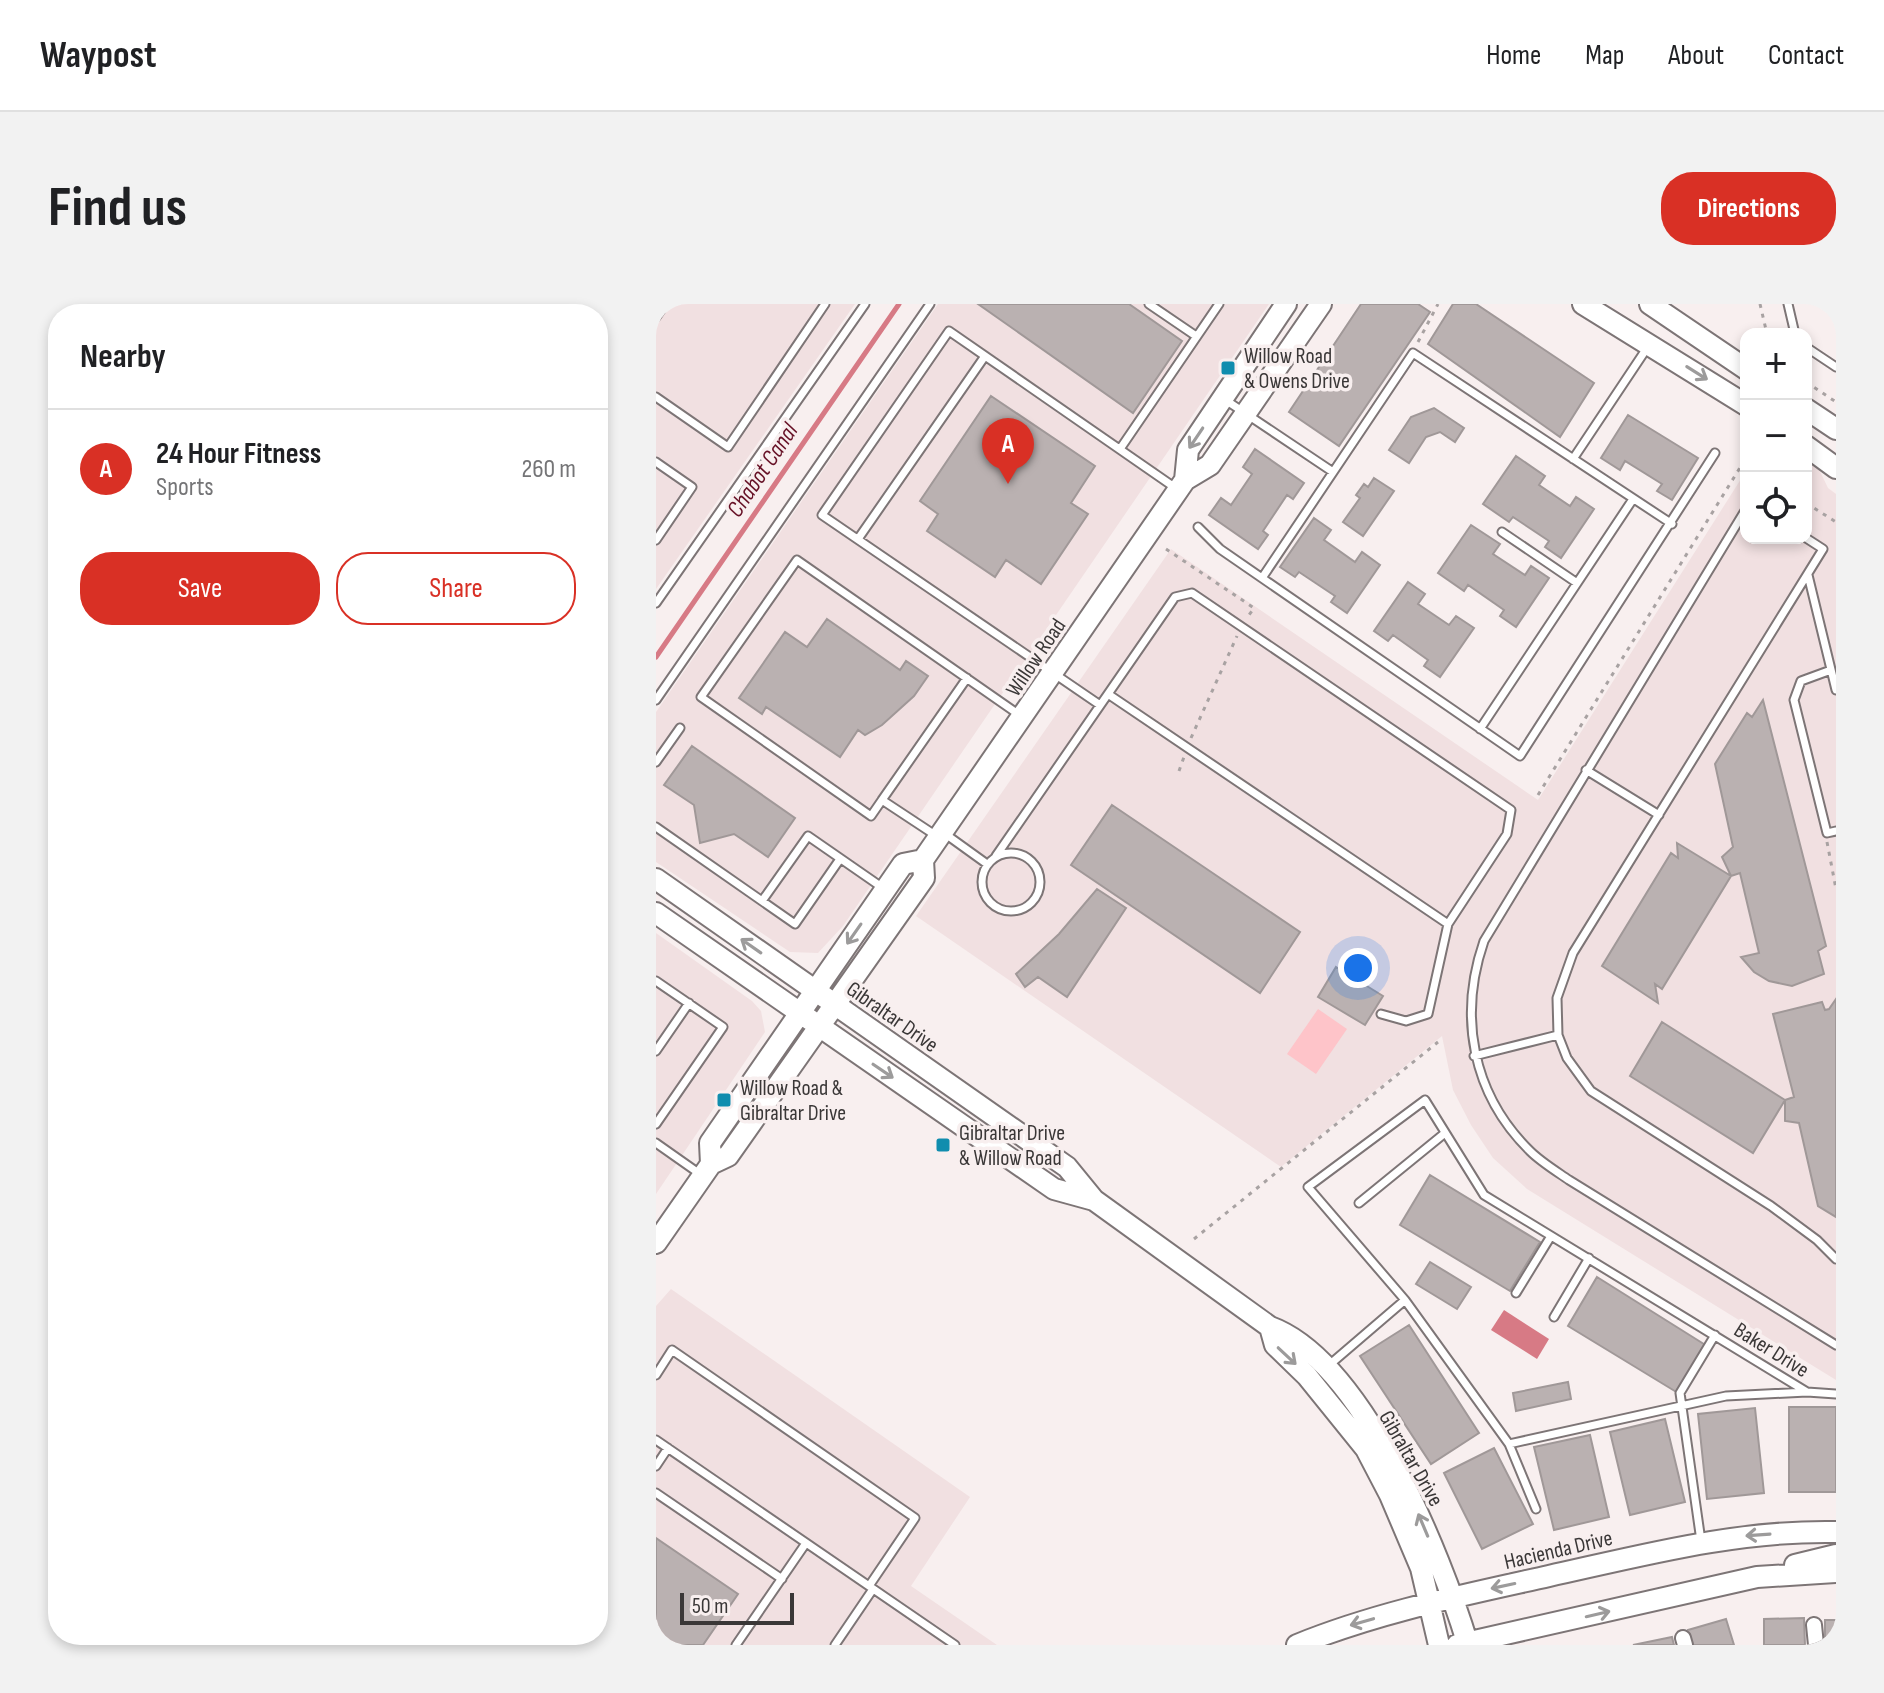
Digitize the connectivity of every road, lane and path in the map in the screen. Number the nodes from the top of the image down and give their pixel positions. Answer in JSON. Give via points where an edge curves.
{"nodes":[{"id":1,"x":665,"y":304,"type":"edge"},
{"id":2,"x":825,"y":304,"type":"edge"},
{"id":3,"x":865,"y":304,"type":"edge"},
{"id":4,"x":930,"y":304,"type":"edge"},
{"id":5,"x":1149,"y":304,"type":"edge"},
{"id":6,"x":1219,"y":304,"type":"edge"},
{"id":7,"x":1286,"y":304,"type":"edge"},
{"id":8,"x":1321,"y":304,"type":"edge"},
{"id":9,"x":1438,"y":304,"type":"edge"},
{"id":10,"x":1583,"y":304,"type":"edge"},
{"id":11,"x":1650,"y":304,"type":"edge"},
{"id":12,"x":1760,"y":304,"type":"edge"},
{"id":13,"x":1788,"y":304,"type":"edge"},
{"id":14,"x":656,"y":317,"type":"edge"},
{"id":15,"x":1766,"y":328,"type":"edge"},
{"id":16,"x":1794,"y":328,"type":"edge"},
{"id":17,"x":1196,"y":336,"type":"junction"},
{"id":18,"x":1649,"y":345,"type":"junction"},
{"id":19,"x":1812,"y":351,"type":"edge"},
{"id":20,"x":1413,"y":353,"type":"junction"},
{"id":21,"x":985,"y":356,"type":"junction"},
{"id":22,"x":1740,"y":365,"type":"edge"},
{"id":23,"x":1836,"y":367,"type":"edge"},
{"id":24,"x":1812,"y":386,"type":"edge"},
{"id":25,"x":656,"y":397,"type":"edge"},
{"id":26,"x":1222,"y":398,"type":"junction"},
{"id":27,"x":1740,"y":401,"type":"edge"},
{"id":28,"x":1836,"y":402,"type":"edge"},
{"id":29,"x":1812,"y":413,"type":"edge"},
{"id":30,"x":1246,"y":414,"type":"junction"},
{"id":31,"x":1836,"y":429,"type":"edge"},
{"id":32,"x":1120,"y":449,"type":"junction"},
{"id":33,"x":1812,"y":450,"type":"edge"},
{"id":34,"x":1715,"y":453,"type":"dead end"},
{"id":35,"x":1573,"y":459,"type":"junction"},
{"id":36,"x":656,"y":462,"type":"edge"},
{"id":37,"x":1740,"y":468,"type":"edge"},
{"id":38,"x":1836,"y":468,"type":"edge"},
{"id":39,"x":1333,"y":472,"type":"junction"},
{"id":40,"x":1182,"y":485,"type":"junction"},
{"id":41,"x":1633,"y":499,"type":"junction"},
{"id":42,"x":1812,"y":507,"type":"edge"},
{"id":43,"x":1740,"y":519,"type":"edge"},
{"id":44,"x":1836,"y":522,"type":"edge"},
{"id":45,"x":1672,"y":524,"type":"junction"},
{"id":46,"x":1198,"y":527,"type":"dead end"},
{"id":47,"x":1502,"y":532,"type":"dead end"},
{"id":48,"x":858,"y":539,"type":"junction"},
{"id":49,"x":656,"y":540,"type":"edge"},
{"id":50,"x":1812,"y":542,"type":"edge"},
{"id":51,"x":1166,"y":549,"type":"dead end"},
{"id":52,"x":1808,"y":575,"type":"junction"},
{"id":53,"x":1262,"y":578,"type":"junction"},
{"id":54,"x":1577,"y":583,"type":"junction"},
{"id":55,"x":656,"y":603,"type":"edge"},
{"id":56,"x":1241,"y":627,"type":"junction"},
{"id":57,"x":1831,"y":670,"type":"junction"},
{"id":58,"x":1053,"y":674,"type":"junction"},
{"id":59,"x":967,"y":678,"type":"junction"},
{"id":60,"x":1836,"y":690,"type":"edge"},
{"id":61,"x":1108,"y":694,"type":"junction"},
{"id":62,"x":656,"y":700,"type":"edge"},
{"id":63,"x":1100,"y":705,"type":"junction"},
{"id":64,"x":1023,"y":717,"type":"junction"},
{"id":65,"x":680,"y":728,"type":"dead end"},
{"id":66,"x":1480,"y":729,"type":"junction"},
{"id":67,"x":1187,"y":748,"type":"junction"},
{"id":68,"x":656,"y":762,"type":"edge"},
{"id":69,"x":1586,"y":770,"type":"junction"},
{"id":70,"x":1179,"y":771,"type":"dead end"},
{"id":71,"x":1538,"y":795,"type":"dead end"},
{"id":72,"x":882,"y":800,"type":"junction"},
{"id":73,"x":1659,"y":815,"type":"junction"},
{"id":74,"x":656,"y":827,"type":"edge"},
{"id":75,"x":1832,"y":832,"type":"edge"},
{"id":76,"x":940,"y":835,"type":"junction"},
{"id":77,"x":996,"y":856,"type":"junction"},
{"id":78,"x":840,"y":859,"type":"junction"},
{"id":79,"x":923,"y":860,"type":"junction"},
{"id":80,"x":987,"y":864,"type":"junction"},
{"id":81,"x":656,"y":879,"type":"edge"},
{"id":82,"x":885,"y":889,"type":"junction"},
{"id":83,"x":1836,"y":889,"type":"edge"},
{"id":84,"x":762,"y":901,"type":"junction"},
{"id":85,"x":656,"y":913,"type":"edge"},
{"id":86,"x":1448,"y":924,"type":"junction"},
{"id":87,"x":656,"y":981,"type":"edge"},
{"id":88,"x":815,"y":990,"type":"junction"},
{"id":89,"x":689,"y":1003,"type":"junction"},
{"id":90,"x":835,"y":1004,"type":"junction"},
{"id":91,"x":799,"y":1013,"type":"junction"},
{"id":92,"x":1381,"y":1014,"type":"dead end"},
{"id":93,"x":819,"y":1027,"type":"junction"},
{"id":94,"x":1558,"y":1035,"type":"junction"},
{"id":95,"x":1438,"y":1042,"type":"dead end"},
{"id":96,"x":656,"y":1051,"type":"edge"},
{"id":97,"x":1474,"y":1056,"type":"junction"},
{"id":98,"x":656,"y":1124,"type":"edge"},
{"id":99,"x":1445,"y":1133,"type":"junction"},
{"id":100,"x":656,"y":1143,"type":"edge"},
{"id":101,"x":707,"y":1170,"type":"junction"},
{"id":102,"x":1094,"y":1200,"type":"junction"},
{"id":103,"x":1359,"y":1203,"type":"dead end"},
{"id":104,"x":1551,"y":1236,"type":"junction"},
{"id":105,"x":1194,"y":1239,"type":"dead end"},
{"id":106,"x":656,"y":1243,"type":"edge"},
{"id":107,"x":1589,"y":1258,"type":"junction"},
{"id":108,"x":1836,"y":1259,"type":"edge"},
{"id":109,"x":1516,"y":1293,"type":"dead end"},
{"id":110,"x":1405,"y":1300,"type":"junction"},
{"id":111,"x":1554,"y":1317,"type":"dead end"},
{"id":112,"x":1715,"y":1335,"type":"junction"},
{"id":113,"x":1836,"y":1345,"type":"edge"},
{"id":114,"x":1318,"y":1374,"type":"junction"},
{"id":115,"x":656,"y":1375,"type":"edge"},
{"id":116,"x":1807,"y":1392,"type":"junction"},
{"id":117,"x":1836,"y":1394,"type":"edge"},
{"id":118,"x":1679,"y":1406,"type":"junction"},
{"id":119,"x":656,"y":1440,"type":"edge"},
{"id":120,"x":1509,"y":1444,"type":"junction"},
{"id":121,"x":668,"y":1448,"type":"junction"},
{"id":122,"x":656,"y":1466,"type":"edge"},
{"id":123,"x":656,"y":1493,"type":"edge"},
{"id":124,"x":1536,"y":1509,"type":"dead end"},
{"id":125,"x":1836,"y":1532,"type":"edge"},
{"id":126,"x":806,"y":1543,"type":"junction"},
{"id":127,"x":1702,"y":1543,"type":"junction"},
{"id":128,"x":1836,"y":1555,"type":"edge"},
{"id":129,"x":1836,"y":1572,"type":"edge"},
{"id":130,"x":1757,"y":1577,"type":"junction"},
{"id":131,"x":782,"y":1579,"type":"junction"},
{"id":132,"x":871,"y":1587,"type":"junction"},
{"id":133,"x":1453,"y":1597,"type":"junction"},
{"id":134,"x":1429,"y":1603,"type":"junction"},
{"id":135,"x":1814,"y":1625,"type":"dead end"},
{"id":136,"x":1464,"y":1644,"type":"edge"},
{"id":137,"x":736,"y":1645,"type":"edge"},
{"id":138,"x":835,"y":1645,"type":"edge"},
{"id":139,"x":955,"y":1645,"type":"edge"},
{"id":140,"x":1297,"y":1645,"type":"edge"},
{"id":141,"x":1439,"y":1645,"type":"edge"},
{"id":142,"x":1816,"y":1645,"type":"edge"}],
"edges":[{"from":1,"to":14,"type":"lane"},
{"from":2,"to":25,"type":"lane","via":[[728,447]]},
{"from":3,"to":55,"type":"lane"},
{"from":4,"to":62,"type":"lane"},
{"from":5,"to":17,"type":"lane"},
{"from":6,"to":17,"type":"lane"},
{"from":7,"to":26,"type":"street","name":"Willow Road"},
{"from":8,"to":30,"type":"street","name":"Willow Road"},
{"from":9,"to":20,"type":"path"},
{"from":10,"to":18,"type":"street"},
{"from":11,"to":22,"type":"street"},
{"from":12,"to":15,"type":"path"},
{"from":13,"to":16,"type":"lane"},
{"from":17,"to":32,"type":"lane"},
{"from":18,"to":27,"type":"street","one_way":true},
{"from":18,"to":35,"type":"lane"},
{"from":19,"to":23,"type":"lane"},
{"from":20,"to":35,"type":"lane"},
{"from":20,"to":39,"type":"lane"},
{"from":21,"to":32,"type":"lane"},
{"from":21,"to":48,"type":"lane"},
{"from":21,"to":48,"type":"lane","via":[[949,331],[822,515]]},
{"from":24,"to":28,"type":"path"},
{"from":26,"to":30,"type":"lane"},
{"from":26,"to":40,"type":"street","name":"Willow Road","one_way":true,"via":[[1188,450]]},
{"from":29,"to":31,"type":"street"},
{"from":30,"to":39,"type":"lane"},
{"from":30,"to":40,"type":"street","name":"Willow Road","via":[[1210,465]]},
{"from":32,"to":40,"type":"lane"},
{"from":33,"to":38,"type":"street"},
{"from":34,"to":45,"type":"lane"},
{"from":35,"to":41,"type":"lane"},
{"from":36,"to":49,"type":"lane","via":[[692,487]]},
{"from":37,"to":71,"type":"path"},
{"from":39,"to":53,"type":"lane"},
{"from":40,"to":58,"type":"street","name":"Willow Road"},
{"from":41,"to":45,"type":"lane"},
{"from":41,"to":54,"type":"lane"},
{"from":42,"to":44,"type":"path"},
{"from":43,"to":69,"type":"lane"},
{"from":45,"to":66,"type":"lane","via":[[1520,756]]},
{"from":46,"to":53,"type":"lane"},
{"from":47,"to":54,"type":"lane"},
{"from":48,"to":58,"type":"lane"},
{"from":50,"to":52,"type":"lane","via":[[1823,549]]},
{"from":51,"to":56,"type":"path","via":[[1254,608]]},
{"from":52,"to":57,"type":"lane"},
{"from":52,"to":73,"type":"lane"},
{"from":53,"to":66,"type":"lane"},
{"from":54,"to":66,"type":"lane"},
{"from":56,"to":61,"type":"lane","via":[[1183,592]]},
{"from":56,"to":67,"type":"path"},
{"from":56,"to":86,"type":"lane","via":[[1511,810],[1507,834]]},
{"from":57,"to":60,"type":"lane"},
{"from":57,"to":75,"type":"lane","via":[[1801,681],[1794,700]]},
{"from":58,"to":63,"type":"lane"},
{"from":58,"to":64,"type":"street","name":"Willow Road"},
{"from":59,"to":64,"type":"lane"},
{"from":59,"to":72,"type":"lane"},
{"from":59,"to":72,"type":"lane","via":[[797,560],[701,697],[871,816]]},
{"from":61,"to":63,"type":"lane"},
{"from":61,"to":67,"type":"lane"},
{"from":63,"to":77,"type":"lane"},
{"from":64,"to":76,"type":"street","name":"Willow Road"},
{"from":65,"to":68,"type":"lane"},
{"from":67,"to":70,"type":"path"},
{"from":67,"to":86,"type":"lane"},
{"from":69,"to":73,"type":"lane"},
{"from":69,"to":97,"type":"lane","via":[[1484,941],[1470,994]]},
{"from":72,"to":76,"type":"lane"},
{"from":73,"to":94,"type":"lane","via":[[1573,953],[1557,998]]},
{"from":74,"to":84,"type":"lane"},
{"from":75,"to":83,"type":"path","via":[[1827,853]]},
{"from":76,"to":79,"type":"street","name":"Willow Road"},
{"from":76,"to":80,"type":"lane"},
{"from":77,"to":80,"type":"lane"},
{"from":77,"to":80,"type":"lane","via":[[1019,854],[1037,869],[1038,893],[1032,903],[1010,912],[990,903],[981,884]]},
{"from":78,"to":82,"type":"lane"},
{"from":78,"to":84,"type":"lane","via":[[808,836]]},
{"from":78,"to":84,"type":"lane","via":[[795,924]]},
{"from":79,"to":82,"type":"street","name":"Willow Road","via":[[903,864]]},
{"from":79,"to":90,"type":"street","name":"Willow Road","via":[[924,878]]},
{"from":88,"to":81,"type":"street","name":"Gibraltar Drive","one_way":true},
{"from":82,"to":88,"type":"street","name":"Willow Road","one_way":true},
{"from":85,"to":91,"type":"street","name":"Gibraltar Drive"},
{"from":86,"to":92,"type":"lane","via":[[1428,1014],[1406,1021]]},
{"from":87,"to":89,"type":"lane"},
{"from":88,"to":90,"type":"street","name":"Gibraltar Drive"},
{"from":88,"to":91,"type":"street","name":"Willow Road"},
{"from":89,"to":96,"type":"lane"},
{"from":89,"to":98,"type":"lane","via":[[723,1027]]},
{"from":90,"to":93,"type":"street","name":"Willow Road"},
{"from":90,"to":102,"type":"street","name":"Gibraltar Drive","via":[[1067,1167]]},
{"from":91,"to":93,"type":"street","name":"Gibraltar Drive"},
{"from":91,"to":101,"type":"street","name":"Willow Road","via":[[710,1143]]},
{"from":93,"to":101,"type":"street","name":"Willow Road","via":[[728,1156]]},
{"from":93,"to":102,"type":"street","name":"Gibraltar Drive","one_way":true,"via":[[1054,1189]]},
{"from":94,"to":97,"type":"lane"},
{"from":94,"to":108,"type":"lane","via":[[1591,1091],[1771,1206]]},
{"from":95,"to":105,"type":"path"},
{"from":97,"to":113,"type":"lane","via":[[1499,1114],[1530,1152]]},
{"from":99,"to":103,"type":"lane"},
{"from":99,"to":104,"type":"lane","name":"Baker Drive","via":[[1484,1195]]},
{"from":99,"to":110,"type":"lane","name":"Baker Drive","via":[[1425,1100],[1308,1187]]},
{"from":100,"to":101,"type":"lane"},
{"from":101,"to":106,"type":"street","name":"Willow Road"},
{"from":102,"to":114,"type":"street","name":"Gibraltar Drive","via":[[1270,1327],[1292,1335]]},
{"from":104,"to":107,"type":"lane","name":"Baker Drive"},
{"from":104,"to":109,"type":"lane"},
{"from":107,"to":111,"type":"lane"},
{"from":107,"to":112,"type":"lane","name":"Baker Drive"},
{"from":110,"to":114,"type":"lane"},
{"from":110,"to":120,"type":"lane"},
{"from":112,"to":116,"type":"lane","name":"Baker Drive"},
{"from":112,"to":118,"type":"lane","via":[[1680,1393]]},
{"from":133,"to":114,"type":"street","name":"Gibraltar Drive","one_way":true,"via":[[1407,1489],[1381,1445]]},
{"from":114,"to":134,"type":"street","name":"Gibraltar Drive","via":[[1390,1495],[1421,1568]]},
{"from":115,"to":132,"type":"lane","via":[[672,1350],[915,1518]]},
{"from":116,"to":117,"type":"lane"},
{"from":116,"to":118,"type":"lane","name":"Baker Drive","via":[[1726,1396]]},
{"from":118,"to":120,"type":"lane","name":"Baker Drive"},
{"from":118,"to":127,"type":"lane"},
{"from":119,"to":121,"type":"lane"},
{"from":120,"to":124,"type":"lane"},
{"from":121,"to":122,"type":"lane"},
{"from":121,"to":126,"type":"lane"},
{"from":123,"to":131,"type":"lane"},
{"from":125,"to":127,"type":"street","name":"Hacienda Drive","one_way":true},
{"from":126,"to":131,"type":"lane"},
{"from":126,"to":132,"type":"lane"},
{"from":127,"to":133,"type":"street","name":"Hacienda Drive","one_way":true},
{"from":128,"to":130,"type":"street"},
{"from":129,"to":130,"type":"street"},
{"from":136,"to":130,"type":"street","one_way":true},
{"from":131,"to":137,"type":"lane"},
{"from":132,"to":138,"type":"lane"},
{"from":132,"to":139,"type":"lane"},
{"from":133,"to":134,"type":"street","name":"Hacienda Drive"},
{"from":133,"to":136,"type":"street","name":"Gibraltar Drive"},
{"from":134,"to":140,"type":"street","name":"Hacienda Drive","one_way":true},
{"from":134,"to":141,"type":"street","name":"Gibraltar Drive"},
{"from":135,"to":142,"type":"street"}]}
